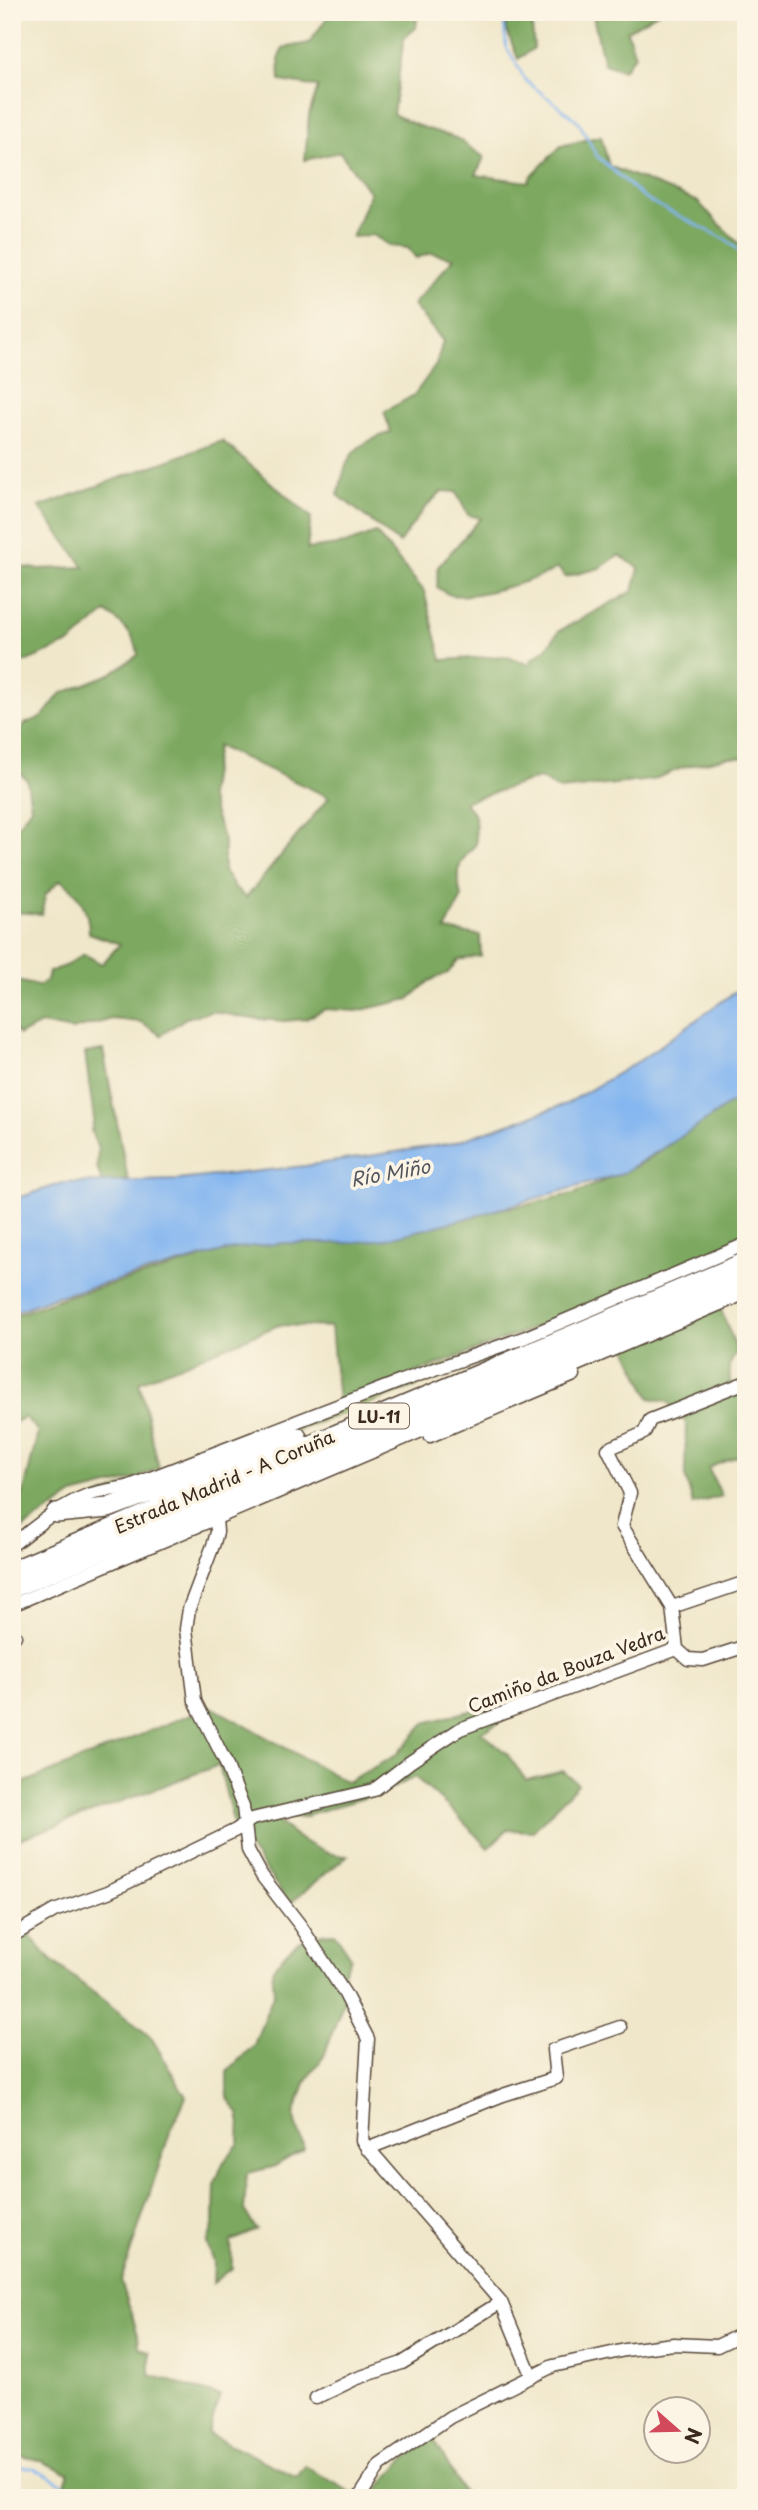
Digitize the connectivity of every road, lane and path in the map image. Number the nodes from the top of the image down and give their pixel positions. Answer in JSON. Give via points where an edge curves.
{"nodes":[{"id":1,"x":746,"y":1244,"type":"edge"},
{"id":2,"x":746,"y":1262,"type":"edge"},
{"id":3,"x":746,"y":1279,"type":"edge"},
{"id":4,"x":746,"y":1293,"type":"edge"},
{"id":5,"x":502,"y":1364,"type":"junction"},
{"id":6,"x":746,"y":1382,"type":"edge"},
{"id":7,"x":57,"y":1513,"type":"junction"},
{"id":8,"x":216,"y":1518,"type":"junction"},
{"id":9,"x":12,"y":1545,"type":"edge"},
{"id":10,"x":12,"y":1571,"type":"edge"},
{"id":11,"x":746,"y":1582,"type":"edge"},
{"id":12,"x":12,"y":1588,"type":"edge"},
{"id":13,"x":12,"y":1605,"type":"edge"},
{"id":14,"x":672,"y":1607,"type":"junction"},
{"id":15,"x":746,"y":1646,"type":"edge"},
{"id":16,"x":677,"y":1649,"type":"junction"},
{"id":17,"x":245,"y":1824,"type":"junction"},
{"id":18,"x":12,"y":1936,"type":"edge"},
{"id":19,"x":620,"y":2027,"type":"dead end"},
{"id":20,"x":367,"y":2149,"type":"junction"},
{"id":21,"x":502,"y":2302,"type":"junction"},
{"id":22,"x":746,"y":2332,"type":"edge"},
{"id":23,"x":533,"y":2377,"type":"junction"},
{"id":24,"x":316,"y":2398,"type":"dead end"},
{"id":25,"x":359,"y":2498,"type":"edge"}],
"edges":[{"from":1,"to":7,"type":"street","via":[[526,1337],[152,1478],[89,1495]]},
{"from":2,"to":5,"type":"highway","name":"Estrada Madrid - A Coruña","number":"LU-11"},
{"from":3,"to":12,"type":"highway","name":"Estrada Madrid - A Coruña","number":"LU-11"},
{"from":4,"to":8,"type":"street"},
{"from":5,"to":7,"type":"highway","via":[[108,1508]]},
{"from":5,"to":10,"type":"highway","name":"Estrada Madrid - A Coruña","number":"LU-11"},
{"from":6,"to":14,"type":"street","name":"Camiño da Bouza Vedra","via":[[650,1420],[644,1433],[608,1449],[630,1493],[622,1526]]},
{"from":7,"to":9,"type":"street"},
{"from":8,"to":13,"type":"street"},
{"from":8,"to":17,"type":"street","via":[[214,1543],[189,1609],[187,1653],[195,1701],[225,1760]]},
{"from":11,"to":14,"type":"street"},
{"from":14,"to":16,"type":"street","name":"Camiño da Bouza Vedra"},
{"from":15,"to":16,"type":"street","via":[[703,1660],[688,1659]]},
{"from":16,"to":17,"type":"street","name":"Camiño da Bouza Vedra","via":[[460,1729],[374,1790]]},
{"from":17,"to":18,"type":"street","name":"Camiño da Bouza Vedra","via":[[108,1892],[54,1911]]},
{"from":17,"to":20,"type":"street","via":[[248,1850],[339,1984],[368,2039],[362,2141]]},
{"from":19,"to":20,"type":"street","via":[[553,2050],[556,2078]]},
{"from":20,"to":21,"type":"street"},
{"from":21,"to":23,"type":"street"},
{"from":21,"to":24,"type":"street","via":[[402,2363]]},
{"from":22,"to":23,"type":"street","via":[[717,2346],[674,2344],[625,2350],[554,2366]]},
{"from":23,"to":25,"type":"street","via":[[450,2417],[380,2465]]}]}
